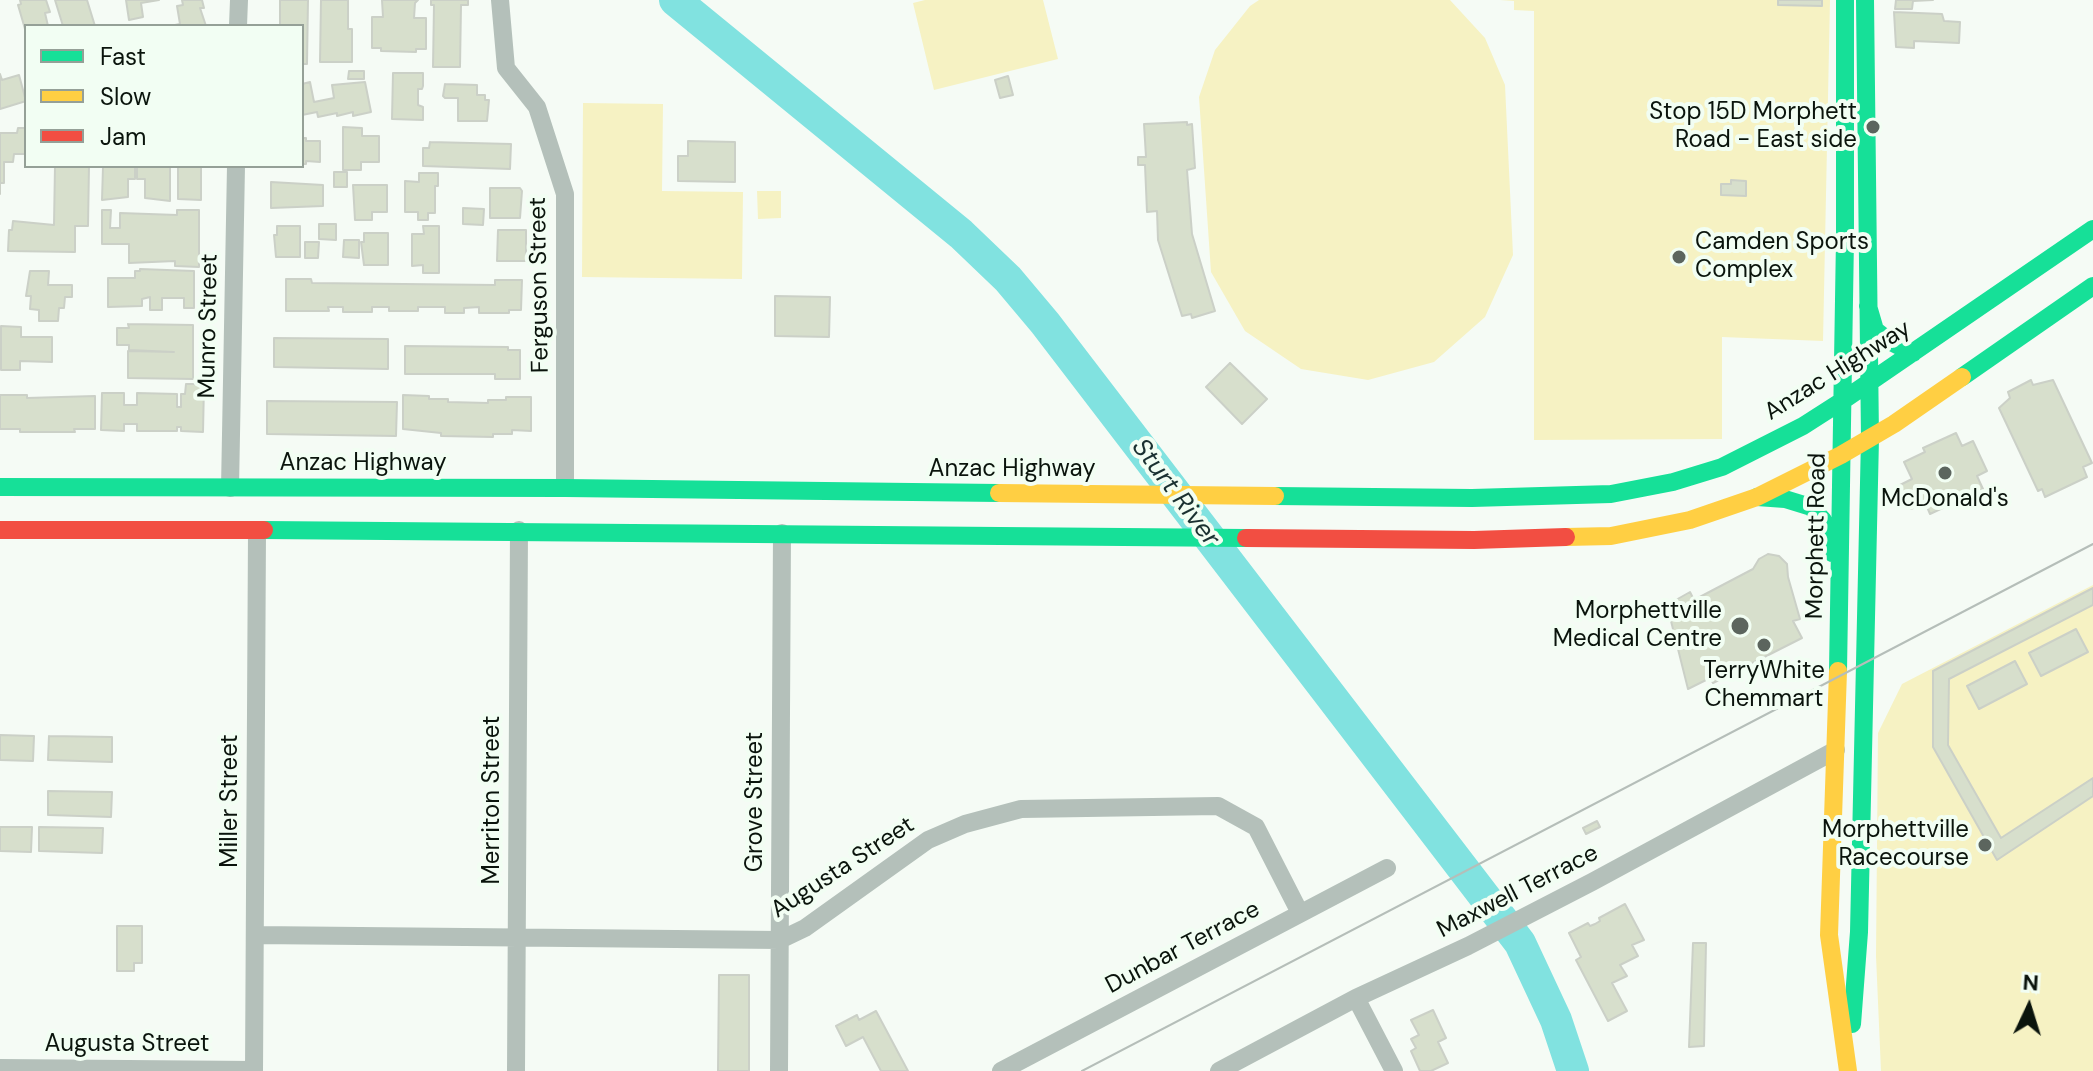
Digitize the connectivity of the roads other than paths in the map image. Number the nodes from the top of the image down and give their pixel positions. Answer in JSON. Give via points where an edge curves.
{"nodes":[{"id":1,"x":239,"y":0,"type":"edge"},
{"id":2,"x":500,"y":0,"type":"edge"},
{"id":3,"x":1845,"y":0,"type":"edge"},
{"id":4,"x":1865,"y":0,"type":"edge"},
{"id":5,"x":238,"y":24,"type":"edge"},
{"id":6,"x":236,"y":168,"type":"edge"},
{"id":7,"x":2093,"y":229,"type":"edge"},
{"id":8,"x":2093,"y":286,"type":"edge"},
{"id":9,"x":1868,"y":306,"type":"junction"},
{"id":10,"x":1913,"y":353,"type":"junction"},
{"id":11,"x":1869,"y":382,"type":"junction"},
{"id":12,"x":1842,"y":401,"type":"junction"},
{"id":13,"x":1870,"y":438,"type":"junction"},
{"id":14,"x":1841,"y":455,"type":"junction"},
{"id":15,"x":0,"y":487,"type":"edge"},
{"id":16,"x":55,"y":487,"type":"junction"},
{"id":17,"x":230,"y":488,"type":"junction"},
{"id":18,"x":565,"y":488,"type":"junction"},
{"id":19,"x":681,"y":490,"type":"junction"},
{"id":20,"x":801,"y":492,"type":"junction"},
{"id":21,"x":1757,"y":497,"type":"junction"},
{"id":22,"x":110,"y":500,"type":"junction"},
{"id":23,"x":1473,"y":519,"type":"junction"},
{"id":24,"x":0,"y":530,"type":"edge"},
{"id":25,"x":87,"y":530,"type":"junction"},
{"id":26,"x":132,"y":530,"type":"junction"},
{"id":27,"x":519,"y":530,"type":"junction"},
{"id":28,"x":257,"y":532,"type":"junction"},
{"id":29,"x":782,"y":533,"type":"junction"},
{"id":30,"x":824,"y":533,"type":"junction"},
{"id":31,"x":1840,"y":580,"type":"junction"},
{"id":32,"x":1836,"y":750,"type":"junction"},
{"id":33,"x":1387,"y":868,"type":"dead end"},
{"id":34,"x":1300,"y":913,"type":"junction"},
{"id":35,"x":255,"y":935,"type":"junction"},
{"id":36,"x":517,"y":937,"type":"junction"},
{"id":37,"x":780,"y":940,"type":"junction"},
{"id":38,"x":1356,"y":998,"type":"junction"},
{"id":39,"x":0,"y":1068,"type":"edge"},
{"id":40,"x":254,"y":1070,"type":"edge"},
{"id":41,"x":516,"y":1071,"type":"edge"},
{"id":42,"x":779,"y":1071,"type":"edge"},
{"id":43,"x":1001,"y":1071,"type":"edge"},
{"id":44,"x":1219,"y":1071,"type":"edge"},
{"id":45,"x":1394,"y":1071,"type":"edge"},
{"id":46,"x":1849,"y":1071,"type":"edge"}],
"edges":[{"from":1,"to":5,"type":"street"},
{"from":2,"to":18,"type":"street","name":"Ferguson Street","via":[[506,68],[537,107],[565,194]]},
{"from":3,"to":12,"type":"main road","name":"Morphett Road"},
{"from":4,"to":9,"type":"main road","name":"Morphett Road"},
{"from":6,"to":17,"type":"street","name":"Munro Street"},
{"from":7,"to":10,"type":"main road","name":"Anzac Highway"},
{"from":8,"to":13,"type":"main road","name":"Anzac Highway"},
{"from":9,"to":10,"type":"main road","via":[[1875,330]]},
{"from":9,"to":11,"type":"main road","name":"Morphett Road"},
{"from":10,"to":11,"type":"main road","name":"Anzac Highway"},
{"from":11,"to":12,"type":"main road","name":"Anzac Highway"},
{"from":11,"to":13,"type":"main road","name":"Morphett Road"},
{"from":12,"to":14,"type":"main road","name":"Morphett Road"},
{"from":12,"to":23,"type":"main road","name":"Anzac Highway","via":[[1722,467],[1673,482]]},
{"from":13,"to":14,"type":"main road","name":"Anzac Highway"},
{"from":13,"to":46,"type":"main road","name":"Morphett Road","via":[[1859,932]]},
{"from":14,"to":21,"type":"main road","name":"Anzac Highway"},
{"from":14,"to":31,"type":"main road","name":"Morphett Road"},
{"from":15,"to":16,"type":"main road","name":"Anzac Highway"},
{"from":16,"to":22,"type":"main road","name":"Anzac Highway"},
{"from":16,"to":25,"type":"main road","via":[[87,508]]},
{"from":17,"to":18,"type":"main road","name":"Anzac Highway"},
{"from":17,"to":22,"type":"main road","name":"Anzac Highway"},
{"from":18,"to":19,"type":"main road","name":"Anzac Highway"},
{"from":19,"to":20,"type":"main road","name":"Anzac Highway"},
{"from":19,"to":29,"type":"main road","via":[[718,505],[769,509]]},
{"from":20,"to":23,"type":"main road","name":"Anzac Highway","via":[[1253,496]]},
{"from":20,"to":30,"type":"main road"},
{"from":21,"to":23,"type":"main road","name":"Anzac Highway","via":[[1690,520],[1611,536]]},
{"from":21,"to":31,"type":"main road","via":[[1811,507],[1823,520]]},
{"from":22,"to":26,"type":"main road","via":[[117,524]]},
{"from":23,"to":30,"type":"main road","name":"Anzac Highway","via":[[1281,538]]},
{"from":24,"to":25,"type":"main road","name":"Anzac Highway"},
{"from":25,"to":26,"type":"main road","name":"Anzac Highway"},
{"from":26,"to":28,"type":"main road","name":"Anzac Highway"},
{"from":27,"to":28,"type":"main road","name":"Anzac Highway"},
{"from":27,"to":29,"type":"main road","name":"Anzac Highway"},
{"from":27,"to":36,"type":"street","name":"Merriton Street"},
{"from":28,"to":35,"type":"street","name":"Miller Street"},
{"from":29,"to":30,"type":"main road","name":"Anzac Highway"},
{"from":29,"to":37,"type":"street","name":"Grove Street"},
{"from":31,"to":32,"type":"main road","name":"Morphett Road"},
{"from":32,"to":38,"type":"street","name":"Maxwell Terrace","via":[[1486,936]]},
{"from":32,"to":46,"type":"main road","name":"Morphett Road","via":[[1829,935]]},
{"from":33,"to":34,"type":"street","name":"Dunbar Terrace"},
{"from":34,"to":37,"type":"street","name":"Augusta Street","via":[[1256,827],[1218,806],[1021,809],[928,840],[805,928]]},
{"from":34,"to":43,"type":"street","name":"Dunbar Terrace"},
{"from":35,"to":36,"type":"street","name":"Augusta Street"},
{"from":35,"to":40,"type":"street","name":"Miller Street"},
{"from":36,"to":37,"type":"street","name":"Augusta Street"},
{"from":36,"to":41,"type":"street","name":"Merriton Street"},
{"from":37,"to":42,"type":"street","name":"Grove Street"},
{"from":38,"to":44,"type":"street","name":"Maxwell Terrace"},
{"from":38,"to":45,"type":"street"},
{"from":39,"to":40,"type":"street","name":"Augusta Street"}]}
